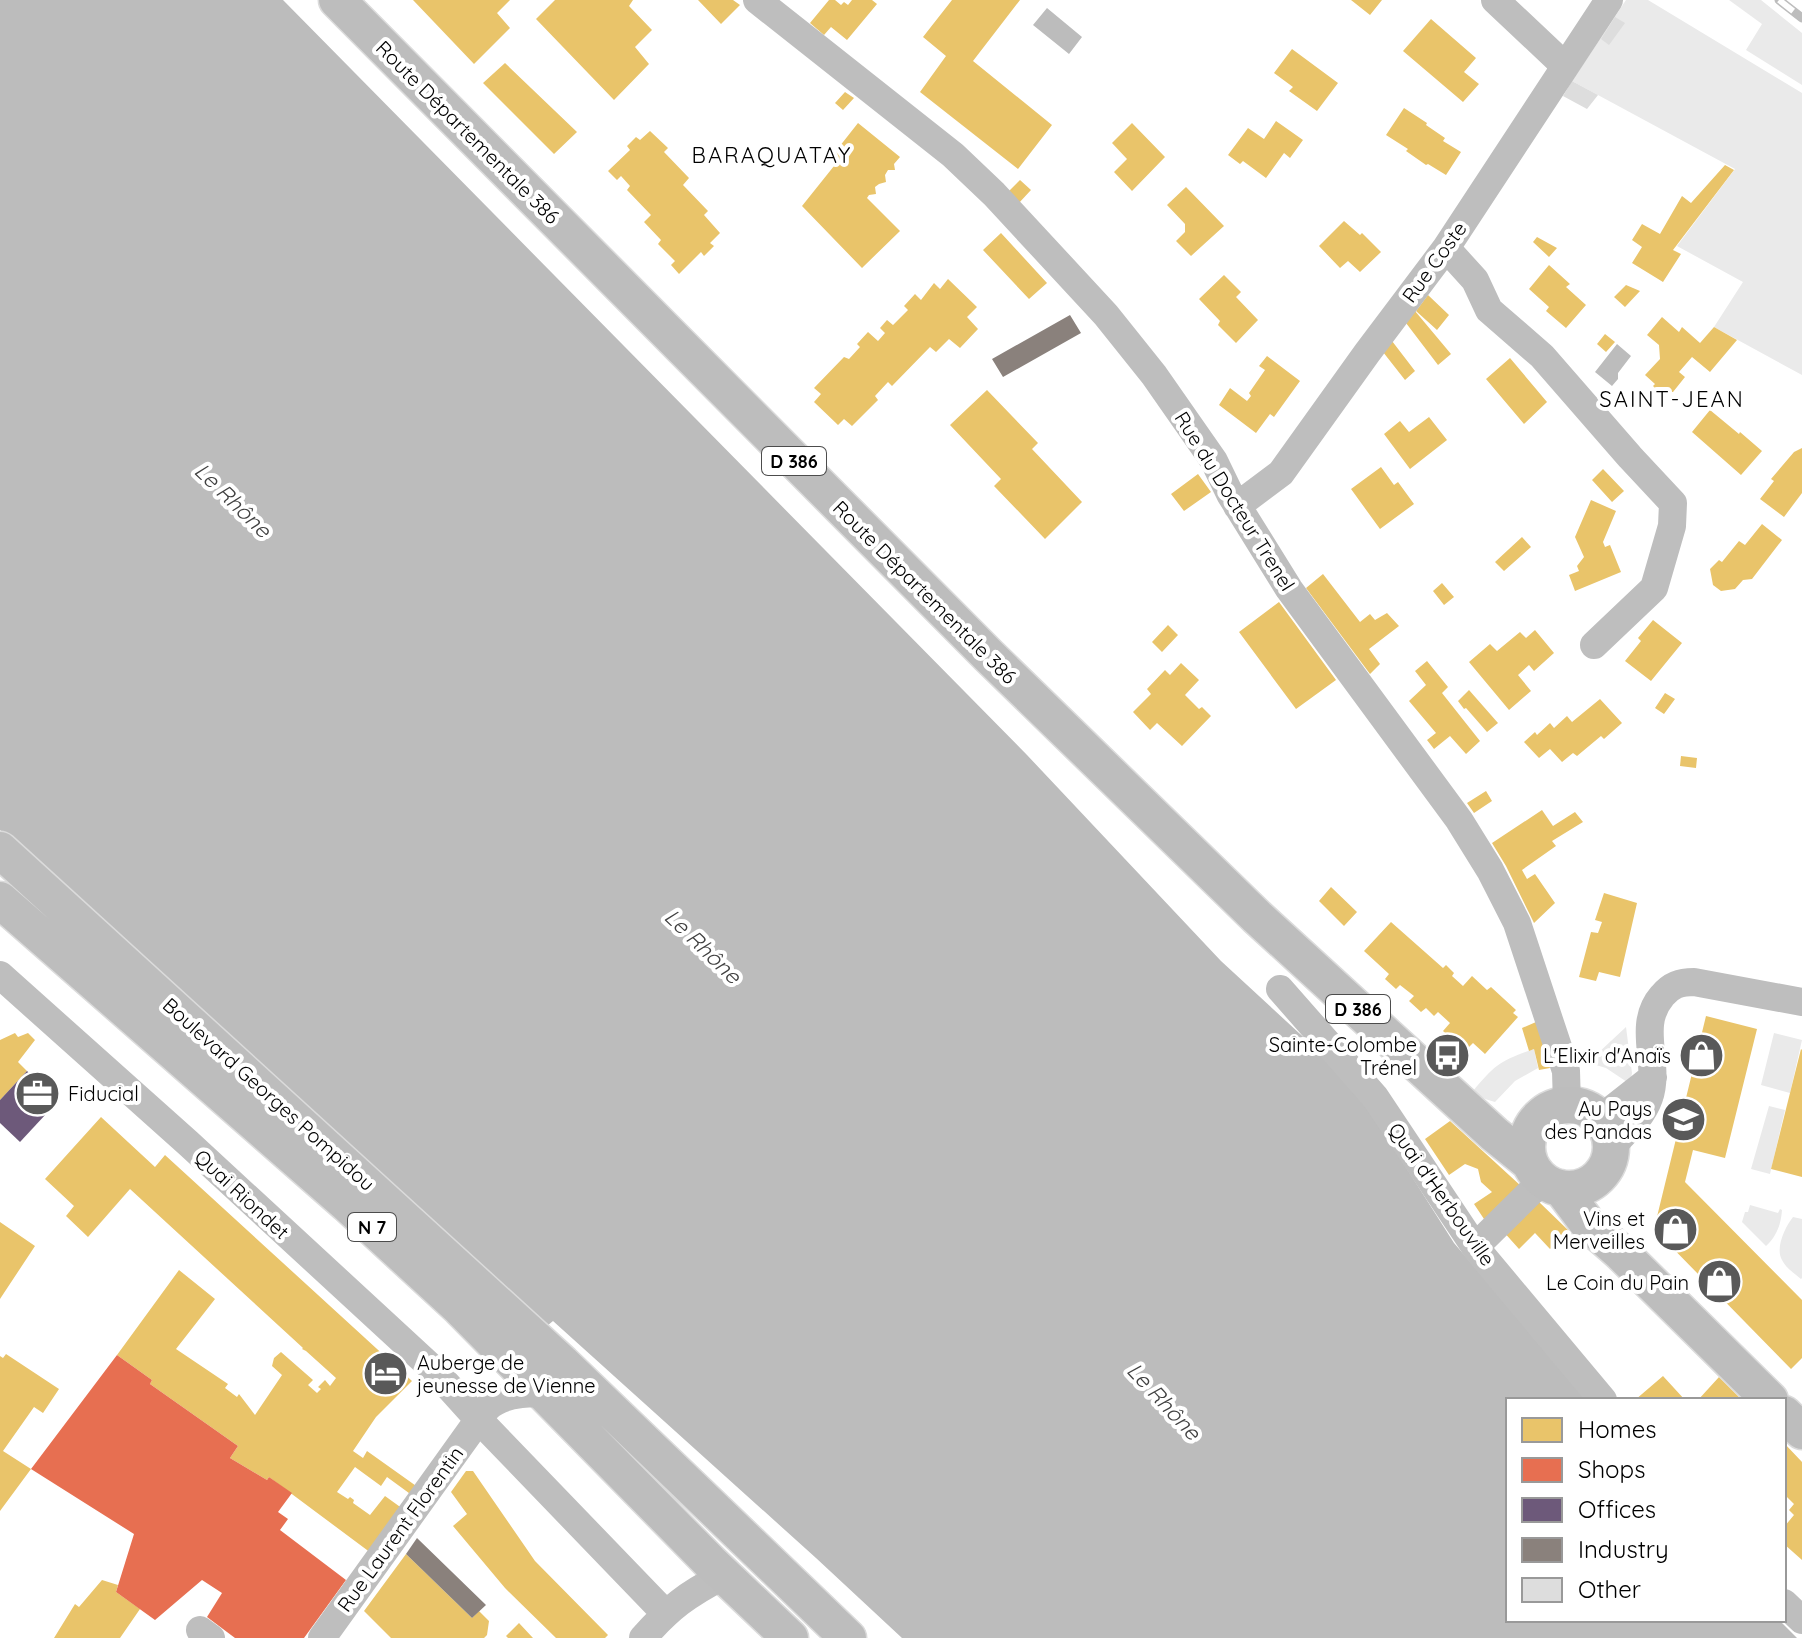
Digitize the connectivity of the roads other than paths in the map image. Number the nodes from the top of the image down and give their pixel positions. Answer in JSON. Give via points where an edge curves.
{"nodes":[{"id":1,"x":337,"y":0,"type":"edge"},
{"id":2,"x":757,"y":0,"type":"edge"},
{"id":3,"x":1495,"y":0,"type":"edge"},
{"id":4,"x":1609,"y":0,"type":"edge"},
{"id":5,"x":1565,"y":66,"type":"junction"},
{"id":6,"x":1446,"y":248,"type":"junction"},
{"id":7,"x":1237,"y":506,"type":"junction"},
{"id":8,"x":1594,"y":645,"type":"dead end"},
{"id":9,"x":0,"y":850,"type":"edge"},
{"id":10,"x":0,"y":900,"type":"edge"},
{"id":11,"x":0,"y":975,"type":"edge"},
{"id":12,"x":1280,"y":989,"type":"dead end"},
{"id":13,"x":1802,"y":1002,"type":"edge"},
{"id":14,"x":1460,"y":1101,"type":"junction"},
{"id":15,"x":1583,"y":1131,"type":"junction"},
{"id":16,"x":1545,"y":1177,"type":"junction"},
{"id":17,"x":1475,"y":1247,"type":"junction"},
{"id":18,"x":1620,"y":1252,"type":"junction"},
{"id":19,"x":541,"y":1392,"type":"junction"},
{"id":20,"x":1601,"y":1398,"type":"edge"},
{"id":21,"x":1772,"y":1398,"type":"edge"},
{"id":22,"x":605,"y":1405,"type":"junction"},
{"id":23,"x":478,"y":1419,"type":"junction"},
{"id":24,"x":723,"y":1576,"type":"junction"},
{"id":25,"x":1786,"y":1605,"type":"edge"},
{"id":26,"x":665,"y":1613,"type":"junction"},
{"id":27,"x":1802,"y":1620,"type":"edge"},
{"id":28,"x":322,"y":1638,"type":"edge"},
{"id":29,"x":643,"y":1638,"type":"edge"},
{"id":30,"x":790,"y":1638,"type":"edge"},
{"id":31,"x":848,"y":1638,"type":"edge"}],
"edges":[{"from":1,"to":14,"type":"main road","name":"Route Départementale 386","number":"D 386","via":[[989,656],[1257,917]]},
{"from":2,"to":7,"type":"street","name":"Rue du Docteur Trenel","via":[[953,155],[994,194],[1154,375],[1208,452]]},
{"from":3,"to":5,"type":"street"},
{"from":4,"to":5,"type":"street","name":"Rue Coste"},
{"from":5,"to":6,"type":"street","name":"Rue Coste"},
{"from":6,"to":7,"type":"street","name":"Rue Coste","via":[[1281,473]]},
{"from":6,"to":8,"type":"street","via":[[1475,280],[1489,310],[1542,356],[1673,503],[1672,526],[1654,588]]},
{"from":7,"to":15,"type":"street","name":"Rue du Docteur Trenel","via":[[1289,589],[1490,870],[1517,923]]},
{"from":9,"to":22,"type":"main road","name":"Boulevard Georges Pompidou","number":"N 7"},
{"from":10,"to":19,"type":"main road","name":"Boulevard Georges Pompidou","number":"N 7","via":[[347,1204]]},
{"from":11,"to":23,"type":"street","name":"Quai Riondet","via":[[432,1368]]},
{"from":12,"to":17,"type":"street","name":"Quai d'Herbouville","via":[[1375,1097]]},
{"from":13,"to":15,"type":"street","via":[[1694,982],[1671,986],[1650,1016],[1653,1077],[1641,1115]]},
{"from":14,"to":15,"type":"main road","name":"Route Départementale 386","number":"D 386"},
{"from":14,"to":16,"type":"main road","name":"Route Départementale 386","number":"D 386"},
{"from":15,"to":16,"type":"main road","via":[[1593,1181],[1572,1188]]},
{"from":15,"to":16,"type":"main road","via":[[1533,1126],[1527,1150]]},
{"from":15,"to":18,"type":"main road","name":"Route Départementale 386","number":"D 386"},
{"from":16,"to":17,"type":"street"},
{"from":16,"to":18,"type":"main road","name":"Route Départementale 386","number":"D 386"},
{"from":17,"to":20,"type":"street","name":"Quai d'Herbouville"},
{"from":18,"to":21,"type":"main road","name":"Route Départementale 386","number":"D 386"},
{"from":19,"to":22,"type":"street"},
{"from":19,"to":23,"type":"street","via":[[494,1401]]},
{"from":19,"to":24,"type":"main road","name":"Boulevard Georges Pompidou","number":"N 7"},
{"from":22,"to":31,"type":"main road","name":"Boulevard Georges Pompidou","number":"N 7"},
{"from":23,"to":26,"type":"street","name":"Quai Riondet"},
{"from":23,"to":28,"type":"street","name":"Rue Laurent Florentin"},
{"from":24,"to":26,"type":"street"},
{"from":24,"to":30,"type":"main road","name":"Boulevard Georges Pompidou","number":"N 7"},
{"from":25,"to":27,"type":"street"},
{"from":26,"to":29,"type":"street"}]}
